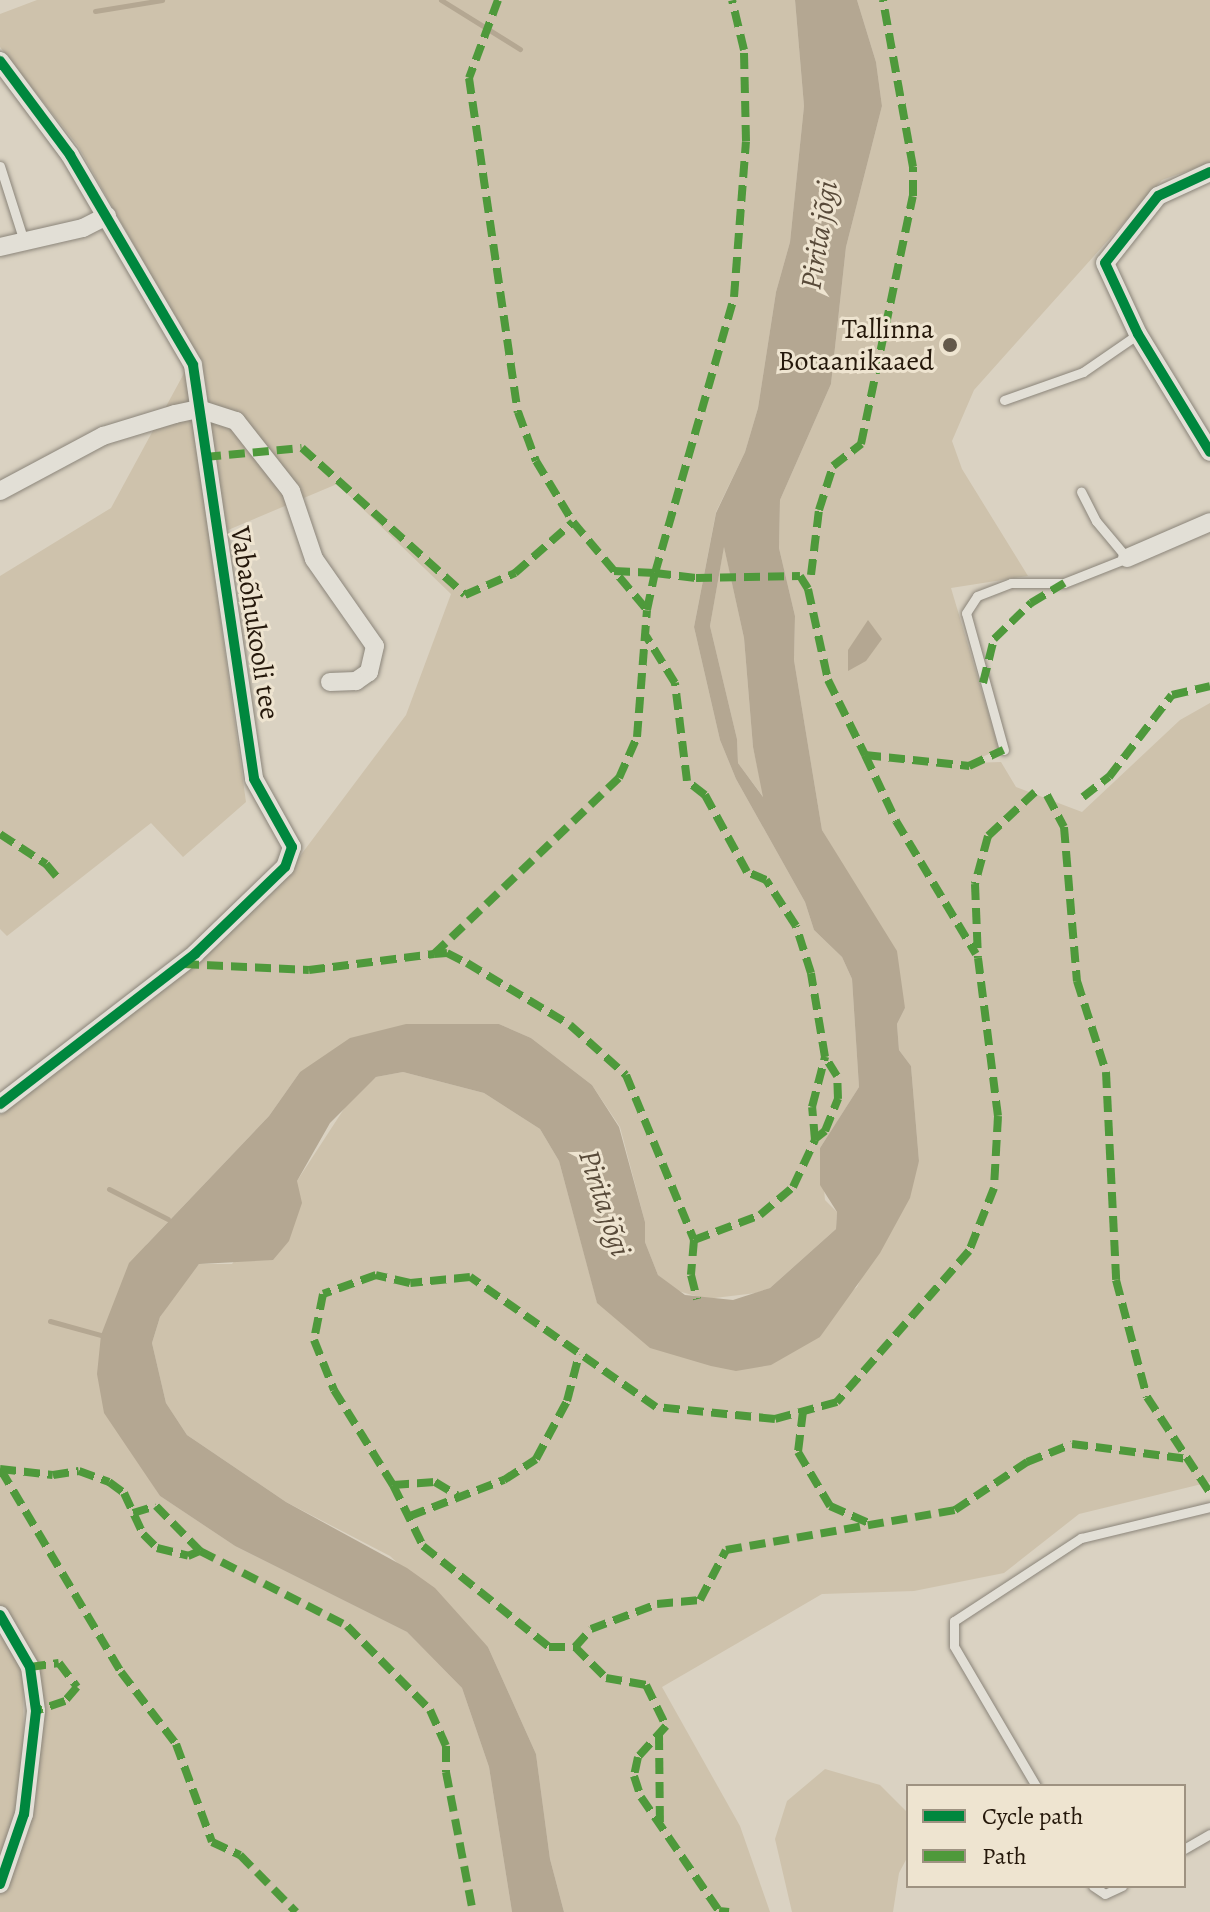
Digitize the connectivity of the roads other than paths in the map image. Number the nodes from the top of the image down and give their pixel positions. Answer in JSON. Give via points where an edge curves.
{"nodes":[{"id":1,"x":0,"y":61,"type":"edge"},
{"id":2,"x":0,"y":166,"type":"edge"},
{"id":3,"x":1210,"y":172,"type":"edge"},
{"id":4,"x":107,"y":216,"type":"junction"},
{"id":5,"x":24,"y":241,"type":"junction"},
{"id":6,"x":0,"y":247,"type":"edge"},
{"id":7,"x":1138,"y":334,"type":"junction"},
{"id":8,"x":1004,"y":400,"type":"dead end"},
{"id":9,"x":199,"y":409,"type":"junction"},
{"id":10,"x":1210,"y":452,"type":"edge"},
{"id":11,"x":0,"y":491,"type":"edge"},
{"id":12,"x":1081,"y":492,"type":"dead end"},
{"id":13,"x":1210,"y":522,"type":"edge"},
{"id":14,"x":1127,"y":558,"type":"junction"},
{"id":15,"x":330,"y":682,"type":"dead end"},
{"id":16,"x":1004,"y":750,"type":"dead end"},
{"id":17,"x":0,"y":1104,"type":"edge"},
{"id":18,"x":1210,"y":1507,"type":"edge"},
{"id":19,"x":0,"y":1615,"type":"edge"},
{"id":20,"x":1035,"y":1784,"type":"edge"},
{"id":21,"x":1210,"y":1834,"type":"edge"},
{"id":22,"x":1186,"y":1848,"type":"edge"},
{"id":23,"x":0,"y":1884,"type":"edge"},
{"id":24,"x":1096,"y":1888,"type":"edge"},
{"id":25,"x":1118,"y":1888,"type":"edge"}],
"edges":[{"from":1,"to":4,"type":"street","name":"Vabaõhukooli tee"},
{"from":2,"to":5,"type":"lane"},
{"from":3,"to":7,"type":"street","via":[[1158,196],[1105,263]]},
{"from":4,"to":5,"type":"street","via":[[83,228]]},
{"from":4,"to":9,"type":"street","name":"Vabaõhukooli tee","via":[[185,348],[197,382]]},
{"from":5,"to":6,"type":"street"},
{"from":7,"to":8,"type":"lane","via":[[1083,372]]},
{"from":7,"to":10,"type":"street"},
{"from":9,"to":11,"type":"street","via":[[103,436]]},
{"from":9,"to":15,"type":"street","via":[[236,421],[291,491],[314,559],[370,635],[375,659],[369,672],[356,681]]},
{"from":9,"to":17,"type":"street","name":"Vabaõhukooli tee","via":[[254,779],[289,838],[290,858],[195,954]]},
{"from":12,"to":14,"type":"lane","via":[[1096,521]]},
{"from":13,"to":14,"type":"street"},
{"from":14,"to":16,"type":"lane","via":[[1064,583],[1011,583],[977,596],[971,604],[966,613],[974,653]]},
{"from":18,"to":20,"type":"lane","via":[[1081,1538],[954,1621],[954,1646]]},
{"from":19,"to":23,"type":"street","via":[[26,1656],[36,1699],[24,1814]]},
{"from":21,"to":22,"type":"lane"},
{"from":24,"to":25,"type":"lane","via":[[1105,1894]]}]}
